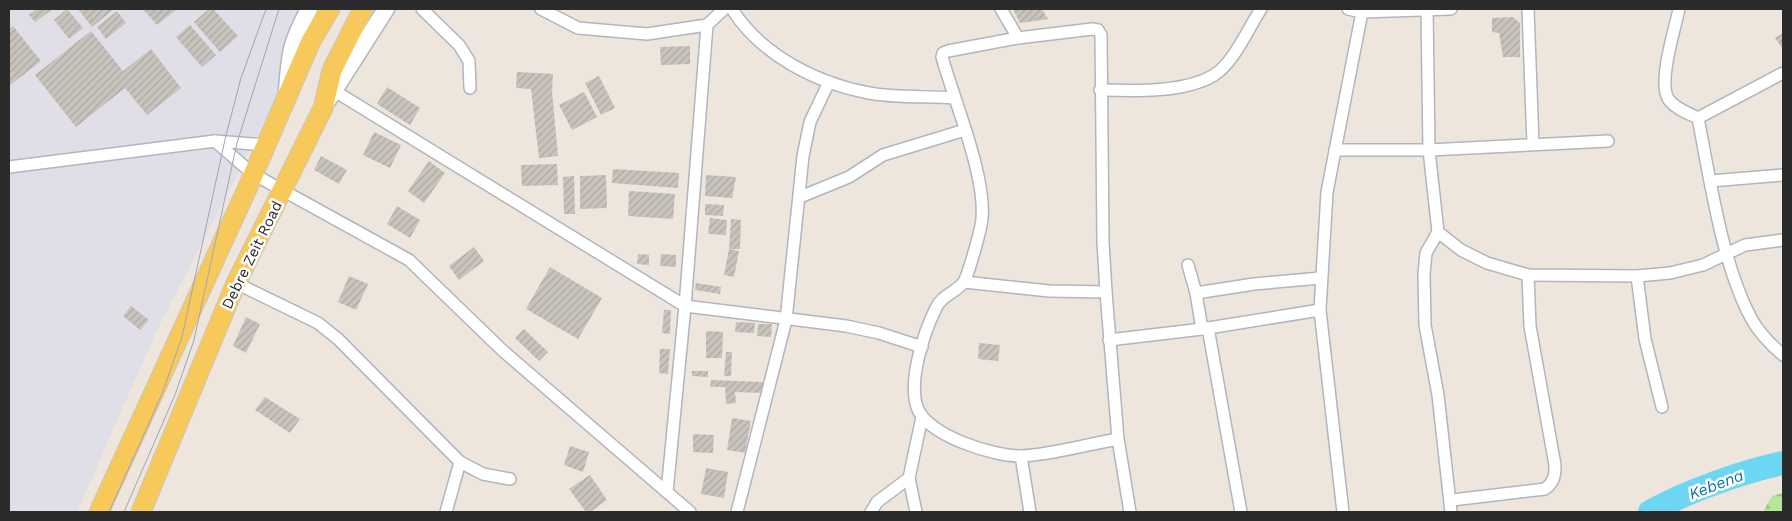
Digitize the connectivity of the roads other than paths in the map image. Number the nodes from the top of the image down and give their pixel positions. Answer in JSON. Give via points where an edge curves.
{"nodes":[{"id":1,"x":309,"y":9,"type":"edge"},
{"id":2,"x":330,"y":9,"type":"edge"},
{"id":3,"x":363,"y":9,"type":"edge"},
{"id":4,"x":386,"y":9,"type":"edge"},
{"id":5,"x":422,"y":9,"type":"edge"},
{"id":6,"x":540,"y":9,"type":"edge"},
{"id":7,"x":724,"y":9,"type":"edge"},
{"id":8,"x":732,"y":9,"type":"edge"},
{"id":9,"x":1001,"y":9,"type":"edge"},
{"id":10,"x":1262,"y":9,"type":"edge"},
{"id":11,"x":1348,"y":9,"type":"edge"},
{"id":12,"x":1427,"y":9,"type":"edge"},
{"id":13,"x":1451,"y":9,"type":"edge"},
{"id":14,"x":1528,"y":9,"type":"edge"},
{"id":15,"x":1679,"y":9,"type":"edge"},
{"id":16,"x":1362,"y":12,"type":"junction"},
{"id":17,"x":707,"y":25,"type":"junction"},
{"id":18,"x":1018,"y":38,"type":"junction"},
{"id":19,"x":1783,"y":73,"type":"edge"},
{"id":20,"x":829,"y":82,"type":"junction"},
{"id":21,"x":470,"y":88,"type":"dead end"},
{"id":22,"x":333,"y":90,"type":"junction"},
{"id":23,"x":1100,"y":90,"type":"junction"},
{"id":24,"x":287,"y":96,"type":"junction"},
{"id":25,"x":953,"y":98,"type":"junction"},
{"id":26,"x":323,"y":108,"type":"junction"},
{"id":27,"x":1698,"y":118,"type":"junction"},
{"id":28,"x":965,"y":130,"type":"junction"},
{"id":29,"x":215,"y":141,"type":"junction"},
{"id":30,"x":1608,"y":141,"type":"dead end"},
{"id":31,"x":1533,"y":144,"type":"junction"},
{"id":32,"x":267,"y":145,"type":"junction"},
{"id":33,"x":1335,"y":150,"type":"junction"},
{"id":34,"x":1429,"y":150,"type":"junction"},
{"id":35,"x":9,"y":166,"type":"edge"},
{"id":36,"x":253,"y":174,"type":"junction"},
{"id":37,"x":1783,"y":175,"type":"edge"},
{"id":38,"x":1710,"y":181,"type":"junction"},
{"id":39,"x":282,"y":192,"type":"junction"},
{"id":40,"x":800,"y":197,"type":"junction"},
{"id":41,"x":1438,"y":232,"type":"junction"},
{"id":42,"x":1783,"y":240,"type":"edge"},
{"id":43,"x":1727,"y":252,"type":"junction"},
{"id":44,"x":1188,"y":265,"type":"dead end"},
{"id":45,"x":1528,"y":275,"type":"junction"},
{"id":46,"x":1637,"y":276,"type":"junction"},
{"id":47,"x":1321,"y":278,"type":"junction"},
{"id":48,"x":964,"y":282,"type":"junction"},
{"id":49,"x":236,"y":283,"type":"junction"},
{"id":50,"x":1106,"y":292,"type":"junction"},
{"id":51,"x":1196,"y":293,"type":"junction"},
{"id":52,"x":685,"y":306,"type":"junction"},
{"id":53,"x":1320,"y":310,"type":"junction"},
{"id":54,"x":786,"y":320,"type":"junction"},
{"id":55,"x":1205,"y":329,"type":"junction"},
{"id":56,"x":1109,"y":340,"type":"junction"},
{"id":57,"x":922,"y":347,"type":"junction"},
{"id":58,"x":1783,"y":355,"type":"edge"},
{"id":59,"x":1662,"y":407,"type":"dead end"},
{"id":60,"x":922,"y":417,"type":"junction"},
{"id":61,"x":1118,"y":440,"type":"junction"},
{"id":62,"x":1021,"y":456,"type":"junction"},
{"id":63,"x":460,"y":462,"type":"junction"},
{"id":64,"x":909,"y":478,"type":"junction"},
{"id":65,"x":510,"y":479,"type":"dead end"},
{"id":66,"x":667,"y":492,"type":"junction"},
{"id":67,"x":1451,"y":506,"type":"edge"},
{"id":68,"x":99,"y":512,"type":"edge"},
{"id":69,"x":141,"y":512,"type":"edge"},
{"id":70,"x":446,"y":512,"type":"edge"},
{"id":71,"x":690,"y":512,"type":"edge"},
{"id":72,"x":736,"y":512,"type":"edge"},
{"id":73,"x":871,"y":512,"type":"edge"},
{"id":74,"x":916,"y":512,"type":"edge"},
{"id":75,"x":1030,"y":512,"type":"edge"},
{"id":76,"x":1130,"y":512,"type":"edge"},
{"id":77,"x":1241,"y":512,"type":"edge"},
{"id":78,"x":1343,"y":512,"type":"edge"}],
"edges":[{"from":1,"to":24,"type":"main road","via":[[290,50]]},
{"from":2,"to":24,"type":"main road","name":"Debre Zeit Road","via":[[311,41]]},
{"from":3,"to":26,"type":"main road","via":[[332,70]]},
{"from":4,"to":22,"type":"main road","name":"Debre Zeit Road"},
{"from":5,"to":21,"type":"street","via":[[459,45],[469,61]]},
{"from":6,"to":17,"type":"street","via":[[578,28],[611,32],[647,34]]},
{"from":7,"to":17,"type":"street"},
{"from":8,"to":20,"type":"street","via":[[754,37],[778,56]]},
{"from":9,"to":18,"type":"street"},
{"from":10,"to":23,"type":"street","via":[[1227,63],[1214,75],[1163,90]]},
{"from":11,"to":16,"type":"street"},
{"from":12,"to":13,"type":"street"},
{"from":12,"to":16,"type":"street"},
{"from":12,"to":34,"type":"street"},
{"from":14,"to":31,"type":"street"},
{"from":15,"to":27,"type":"street","via":[[1664,81],[1667,98],[1676,107]]},
{"from":16,"to":33,"type":"street"},
{"from":17,"to":52,"type":"street"},
{"from":18,"to":23,"type":"street","via":[[1098,30],[1101,41]]},
{"from":18,"to":25,"type":"street","via":[[943,53]]},
{"from":19,"to":27,"type":"street"},
{"from":20,"to":25,"type":"street","via":[[870,93]]},
{"from":20,"to":40,"type":"street","via":[[810,122]]},
{"from":22,"to":26,"type":"main road","name":"Debre Zeit Road"},
{"from":22,"to":52,"type":"street"},
{"from":23,"to":50,"type":"street"},
{"from":24,"to":32,"type":"main road","name":"Debre Zeit Road"},
{"from":25,"to":28,"type":"street"},
{"from":26,"to":39,"type":"main road","name":"Debre Zeit Road"},
{"from":27,"to":38,"type":"street"},
{"from":28,"to":40,"type":"street","via":[[883,155],[849,177]]},
{"from":28,"to":48,"type":"street","via":[[983,208]]},
{"from":29,"to":32,"type":"street"},
{"from":29,"to":35,"type":"street"},
{"from":29,"to":36,"type":"street"},
{"from":30,"to":31,"type":"street"},
{"from":31,"to":34,"type":"street"},
{"from":32,"to":36,"type":"main road","name":"Debre Zeit Road"},
{"from":33,"to":34,"type":"street"},
{"from":33,"to":47,"type":"street","via":[[1327,192]]},
{"from":34,"to":41,"type":"street"},
{"from":36,"to":39,"type":"street"},
{"from":36,"to":68,"type":"main road","name":"Debre Zeit Road"},
{"from":37,"to":38,"type":"street"},
{"from":38,"to":43,"type":"street"},
{"from":39,"to":49,"type":"main road","name":"Debre Zeit Road"},
{"from":39,"to":66,"type":"street","via":[[409,260],[502,350]]},
{"from":40,"to":54,"type":"street"},
{"from":41,"to":45,"type":"street","via":[[1461,250],[1487,263]]},
{"from":41,"to":67,"type":"street","via":[[1426,253],[1425,325],[1438,396]]},
{"from":42,"to":43,"type":"street","via":[[1745,245]]},
{"from":43,"to":46,"type":"street","via":[[1703,265]]},
{"from":43,"to":58,"type":"street","via":[[1751,319]]},
{"from":44,"to":51,"type":"street"},
{"from":45,"to":46,"type":"street"},
{"from":45,"to":67,"type":"street","via":[[1530,326],[1555,477],[1545,489]]},
{"from":46,"to":59,"type":"street","via":[[1646,339]]},
{"from":47,"to":51,"type":"street"},
{"from":47,"to":53,"type":"street"},
{"from":48,"to":50,"type":"street","via":[[1049,291]]},
{"from":48,"to":57,"type":"street","via":[[937,305]]},
{"from":49,"to":63,"type":"street","via":[[318,323],[338,339]]},
{"from":49,"to":69,"type":"main road","name":"Debre Zeit Road"},
{"from":50,"to":56,"type":"street"},
{"from":51,"to":55,"type":"street"},
{"from":52,"to":54,"type":"street"},
{"from":52,"to":66,"type":"street"},
{"from":53,"to":55,"type":"street"},
{"from":53,"to":78,"type":"street"},
{"from":54,"to":57,"type":"street","via":[[846,326]]},
{"from":54,"to":72,"type":"street"},
{"from":55,"to":56,"type":"street"},
{"from":55,"to":77,"type":"street"},
{"from":56,"to":61,"type":"street"},
{"from":57,"to":60,"type":"street","via":[[914,396]]},
{"from":60,"to":62,"type":"street","via":[[954,440],[972,448]]},
{"from":60,"to":64,"type":"street"},
{"from":61,"to":62,"type":"street"},
{"from":61,"to":76,"type":"street"},
{"from":62,"to":75,"type":"street"},
{"from":63,"to":65,"type":"street","via":[[483,474]]},
{"from":63,"to":70,"type":"street"},
{"from":64,"to":73,"type":"street","via":[[877,502]]},
{"from":64,"to":74,"type":"street"},
{"from":66,"to":71,"type":"street"}]}
